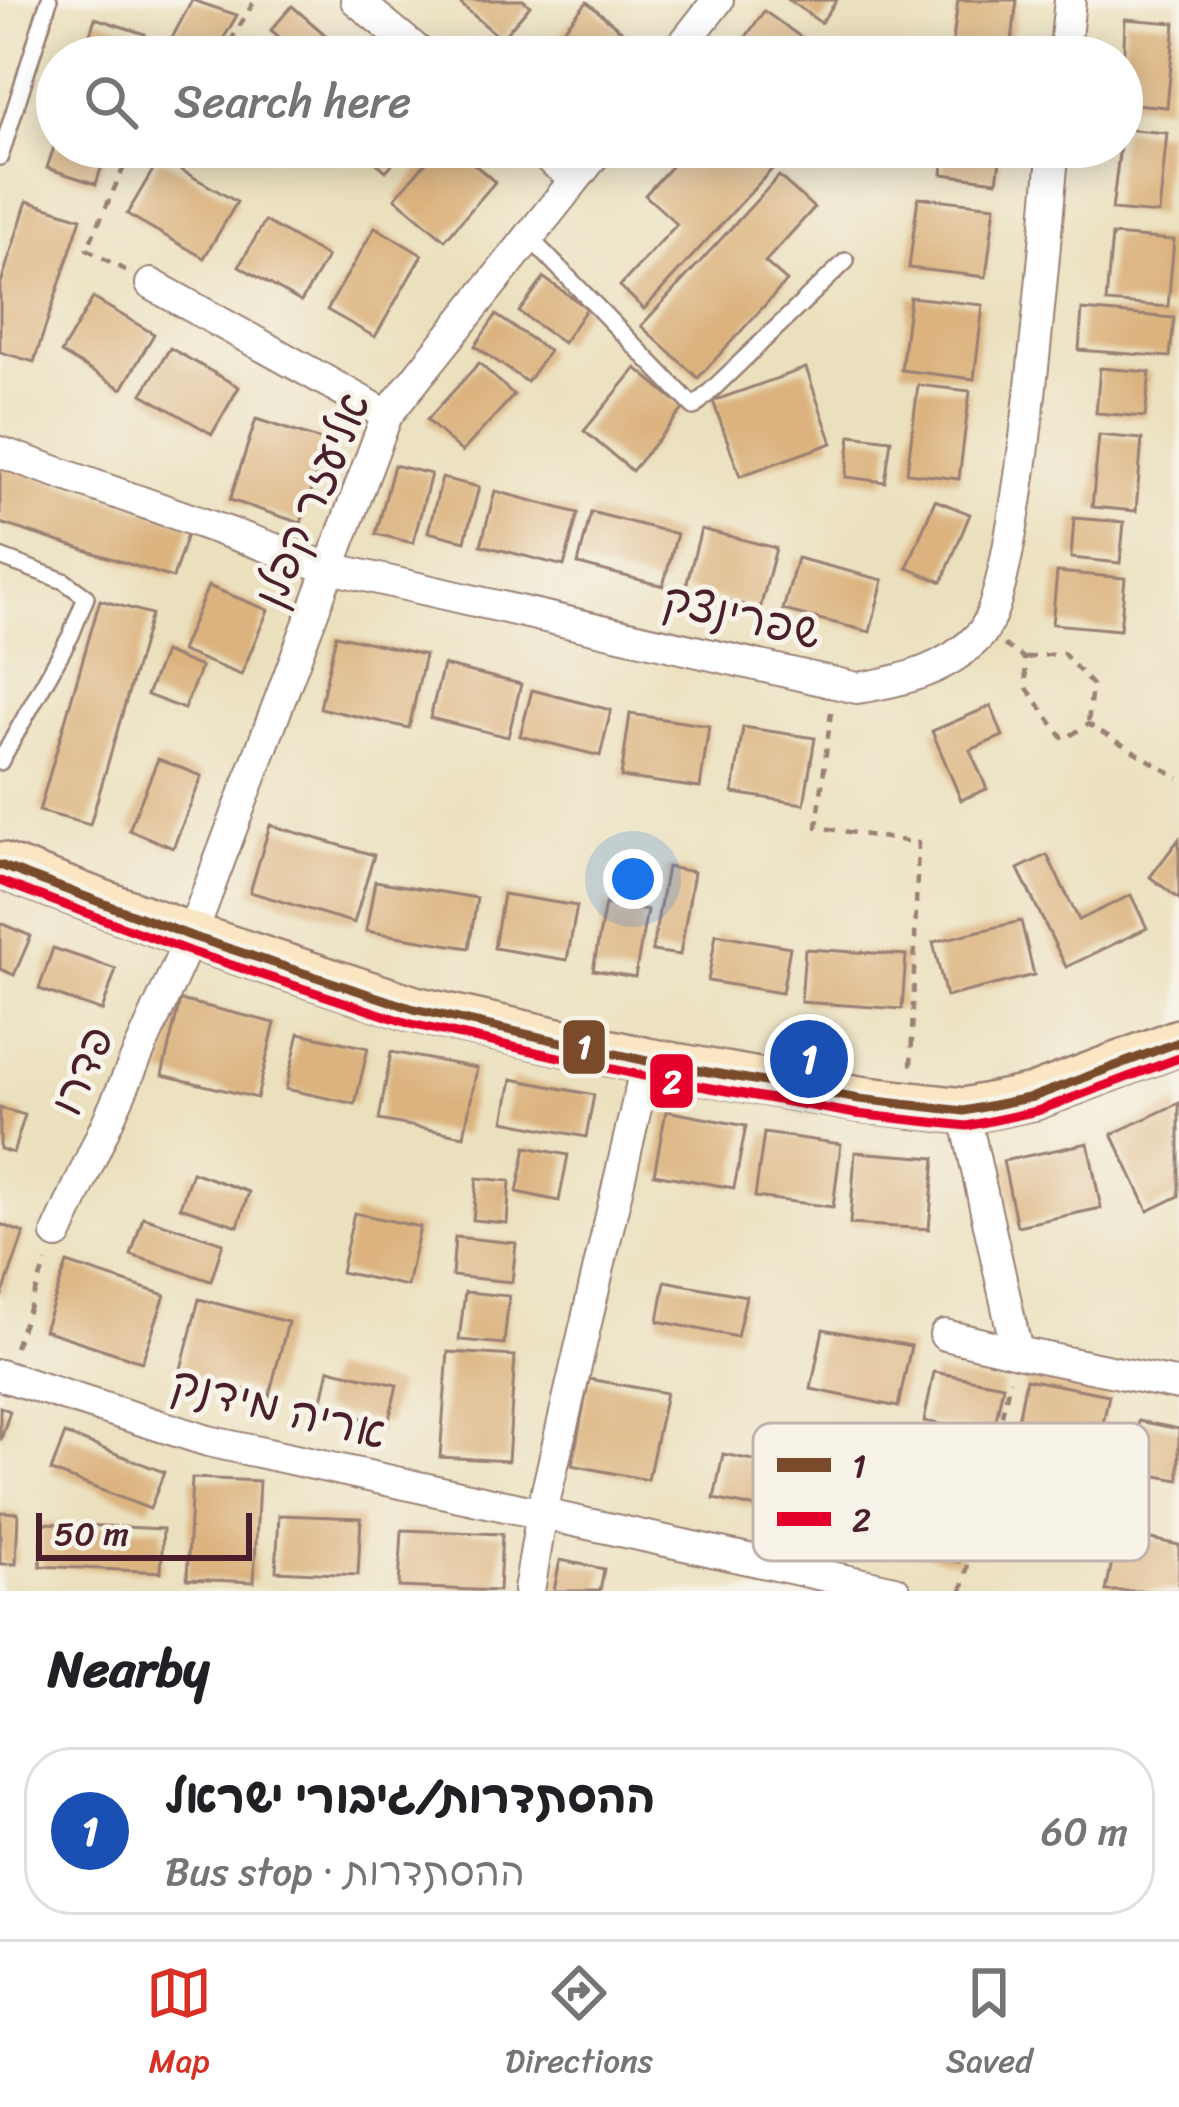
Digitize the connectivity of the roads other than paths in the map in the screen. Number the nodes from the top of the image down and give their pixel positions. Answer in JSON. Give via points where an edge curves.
{"nodes":[{"id":1,"x":49,"y":0,"type":"edge"},
{"id":2,"x":356,"y":0,"type":"edge"},
{"id":3,"x":718,"y":0,"type":"edge"},
{"id":4,"x":1070,"y":0,"type":"edge"},
{"id":5,"x":38,"y":36,"type":"edge"},
{"id":6,"x":400,"y":36,"type":"edge"},
{"id":7,"x":690,"y":36,"type":"edge"},
{"id":8,"x":1066,"y":36,"type":"edge"},
{"id":9,"x":36,"y":42,"type":"edge"},
{"id":10,"x":0,"y":157,"type":"edge"},
{"id":11,"x":561,"y":168,"type":"edge"},
{"id":12,"x":583,"y":168,"type":"edge"},
{"id":13,"x":1052,"y":168,"type":"edge"},
{"id":14,"x":574,"y":179,"type":"junction"},
{"id":15,"x":529,"y":237,"type":"junction"},
{"id":16,"x":846,"y":261,"type":"dead end"},
{"id":17,"x":151,"y":284,"type":"road end"},
{"id":18,"x":387,"y":415,"type":"junction"},
{"id":19,"x":0,"y":452,"type":"edge"},
{"id":20,"x":0,"y":557,"type":"edge"},
{"id":21,"x":326,"y":567,"type":"junction"},
{"id":22,"x":0,"y":762,"type":"edge"},
{"id":23,"x":0,"y":865,"type":"edge"},
{"id":24,"x":190,"y":936,"type":"junction"},
{"id":25,"x":1179,"y":1042,"type":"edge"},
{"id":26,"x":647,"y":1061,"type":"junction"},
{"id":27,"x":964,"y":1111,"type":"junction"},
{"id":28,"x":57,"y":1234,"type":"road end"},
{"id":29,"x":945,"y":1335,"type":"dead end"},
{"id":30,"x":1017,"y":1352,"type":"junction"},
{"id":31,"x":2,"y":1376,"type":"edge"},
{"id":32,"x":1179,"y":1385,"type":"edge"},
{"id":33,"x":542,"y":1512,"type":"junction"},
{"id":34,"x":753,"y":1559,"type":"edge"},
{"id":35,"x":761,"y":1561,"type":"edge"},
{"id":36,"x":529,"y":1591,"type":"edge"},
{"id":37,"x":895,"y":1591,"type":"edge"}],
"edges":[{"from":1,"to":5,"type":"lane"},
{"from":2,"to":6,"type":"street"},
{"from":3,"to":7,"type":"street"},
{"from":4,"to":8,"type":"street"},
{"from":9,"to":10,"type":"lane"},
{"from":11,"to":14,"type":"street"},
{"from":12,"to":14,"type":"street","name":"אליעזר קפלן"},
{"from":13,"to":21,"type":"street","name":"שפרינצק","via":[[1010,559],[984,631],[953,658],[907,680],[857,688]]},
{"from":14,"to":15,"type":"street","name":"אליעזר קפלן"},
{"from":15,"to":16,"type":"lane","via":[[694,407]]},
{"from":15,"to":18,"type":"street","name":"אליעזר קפלן"},
{"from":17,"to":18,"type":"street"},
{"from":18,"to":21,"type":"street","name":"אליעזר קפלן"},
{"from":19,"to":21,"type":"street","name":"שפרינצק"},
{"from":20,"to":22,"type":"lane","via":[[64,580],[86,597]]},
{"from":21,"to":24,"type":"street","name":"אליעזר קפלן"},
{"from":23,"to":24,"type":"street"},
{"from":24,"to":26,"type":"street","via":[[414,1010]]},
{"from":24,"to":28,"type":"street","name":"פדרו"},
{"from":25,"to":27,"type":"street","via":[[1033,1097]]},
{"from":26,"to":27,"type":"street"},
{"from":26,"to":33,"type":"street"},
{"from":27,"to":30,"type":"street"},
{"from":29,"to":30,"type":"street"},
{"from":30,"to":32,"type":"street"},
{"from":31,"to":33,"type":"street","name":"אריה מידנק","via":[[208,1441]]},
{"from":33,"to":34,"type":"street","name":"אריה מידנק"},
{"from":33,"to":36,"type":"street"},
{"from":35,"to":37,"type":"street","name":"אריה מידנק"}]}
